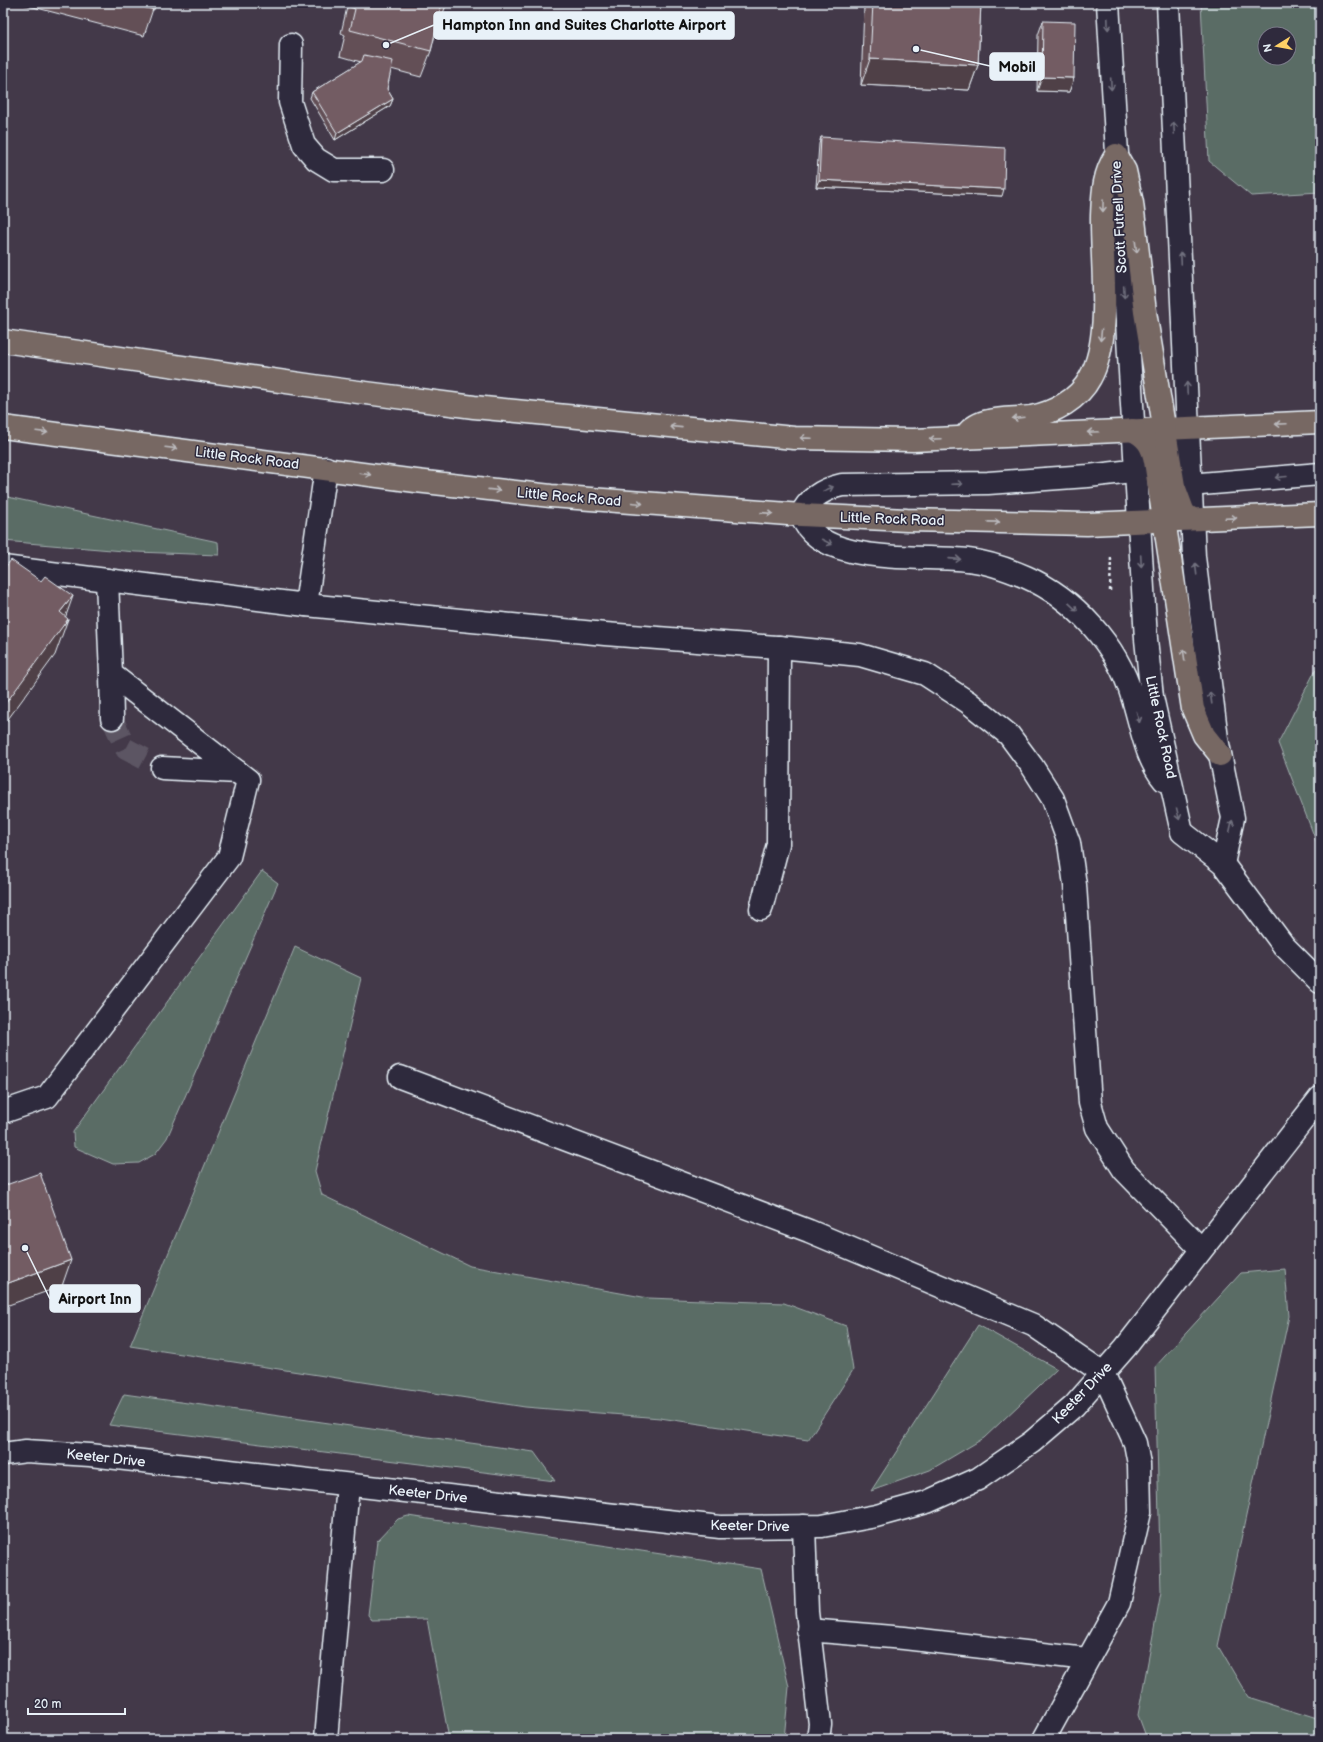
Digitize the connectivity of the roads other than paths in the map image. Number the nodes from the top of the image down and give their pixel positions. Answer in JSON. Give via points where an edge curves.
{"nodes":[{"id":1,"x":1108,"y":3,"type":"edge"},
{"id":2,"x":1168,"y":3,"type":"edge"},
{"id":3,"x":291,"y":45,"type":"dead end"},
{"id":4,"x":1116,"y":155,"type":"junction"},
{"id":5,"x":383,"y":170,"type":"dead end"},
{"id":6,"x":3,"y":341,"type":"edge"},
{"id":7,"x":1320,"y":422,"type":"edge"},
{"id":8,"x":3,"y":427,"type":"edge"},
{"id":9,"x":1188,"y":427,"type":"junction"},
{"id":10,"x":1164,"y":428,"type":"junction"},
{"id":11,"x":1132,"y":430,"type":"junction"},
{"id":12,"x":965,"y":438,"type":"junction"},
{"id":13,"x":326,"y":468,"type":"junction"},
{"id":14,"x":1135,"y":471,"type":"junction"},
{"id":15,"x":1320,"y":474,"type":"edge"},
{"id":16,"x":1170,"y":479,"type":"junction"},
{"id":17,"x":1320,"y":514,"type":"edge"},
{"id":18,"x":801,"y":515,"type":"junction"},
{"id":19,"x":1192,"y":519,"type":"junction"},
{"id":20,"x":1165,"y":521,"type":"junction"},
{"id":21,"x":1138,"y":522,"type":"junction"},
{"id":22,"x":3,"y":567,"type":"edge"},
{"id":23,"x":107,"y":580,"type":"junction"},
{"id":24,"x":306,"y":605,"type":"junction"},
{"id":25,"x":779,"y":647,"type":"junction"},
{"id":26,"x":111,"y":674,"type":"junction"},
{"id":27,"x":112,"y":718,"type":"tunnel mouth"},
{"id":28,"x":1220,"y":755,"type":"junction"},
{"id":29,"x":162,"y":768,"type":"tunnel mouth"},
{"id":30,"x":238,"y":772,"type":"junction"},
{"id":31,"x":1174,"y":789,"type":"junction"},
{"id":32,"x":1223,"y":864,"type":"junction"},
{"id":33,"x":761,"y":909,"type":"dead end"},
{"id":34,"x":1320,"y":982,"type":"edge"},
{"id":35,"x":400,"y":1077,"type":"dead end"},
{"id":36,"x":1320,"y":1098,"type":"edge"},
{"id":37,"x":3,"y":1112,"type":"edge"},
{"id":38,"x":1201,"y":1249,"type":"junction"},
{"id":39,"x":1103,"y":1373,"type":"junction"},
{"id":40,"x":3,"y":1454,"type":"edge"},
{"id":41,"x":348,"y":1485,"type":"junction"},
{"id":42,"x":804,"y":1526,"type":"junction"},
{"id":43,"x":808,"y":1630,"type":"junction"},
{"id":44,"x":1087,"y":1659,"type":"junction"},
{"id":45,"x":326,"y":1739,"type":"edge"},
{"id":46,"x":818,"y":1739,"type":"edge"},
{"id":47,"x":1044,"y":1739,"type":"edge"}],
"edges":[{"from":1,"to":4,"type":"street","name":"Scott Futrell Drive","one_way":true},
{"from":9,"to":2,"type":"street","one_way":true},
{"from":3,"to":5,"type":"street","via":[[290,102],[304,145],[316,159],[334,170]]},
{"from":4,"to":10,"type":"main road","one_way":true,"via":[[1125,171],[1132,203],[1144,305]]},
{"from":4,"to":11,"type":"street","name":"Scott Futrell Drive","one_way":true},
{"from":4,"to":12,"type":"main road","one_way":true,"via":[[1104,181],[1103,317],[1098,356],[1090,378],[1068,401],[1055,410],[986,422],[973,427]]},
{"from":12,"to":6,"type":"main road","one_way":true,"via":[[794,438],[482,408]]},
{"from":7,"to":9,"type":"main road","one_way":true},
{"from":8,"to":13,"type":"main road","name":"Little Rock Road","one_way":true},
{"from":9,"to":10,"type":"main road"},
{"from":9,"to":16,"type":"street"},
{"from":10,"to":11,"type":"main road"},
{"from":10,"to":16,"type":"main road"},
{"from":11,"to":12,"type":"main road","one_way":true},
{"from":11,"to":14,"type":"street","name":"Little Rock Road"},
{"from":11,"to":16,"type":"main road","via":[[1149,442]]},
{"from":13,"to":18,"type":"main road","name":"Little Rock Road","one_way":true,"via":[[551,496]]},
{"from":13,"to":24,"type":"street"},
{"from":14,"to":16,"type":"street"},
{"from":18,"to":14,"type":"street","one_way":true,"via":[[817,495],[842,484],[988,483]]},
{"from":14,"to":21,"type":"street","name":"Little Rock Road"},
{"from":15,"to":16,"type":"street","one_way":true},
{"from":16,"to":19,"type":"main road","via":[[1184,513]]},
{"from":16,"to":20,"type":"main road"},
{"from":16,"to":21,"type":"street","via":[[1142,500]]},
{"from":19,"to":17,"type":"main road","name":"Little Rock Road","one_way":true},
{"from":18,"to":21,"type":"main road","name":"Little Rock Road","one_way":true,"via":[[923,521],[1087,524]]},
{"from":18,"to":31,"type":"street","one_way":true,"via":[[803,522],[816,536],[844,549],[871,554],[980,561],[1026,577],[1055,592],[1086,620],[1119,665],[1132,694],[1149,753],[1161,777]]},
{"from":19,"to":20,"type":"main road","name":"Little Rock Road"},
{"from":28,"to":19,"type":"street","one_way":true,"via":[[1208,680]]},
{"from":20,"to":21,"type":"main road","name":"Little Rock Road"},
{"from":28,"to":20,"type":"main road","one_way":true,"via":[[1204,735],[1193,709]]},
{"from":21,"to":31,"type":"street","name":"Little Rock Road","one_way":true,"via":[[1152,697]]},
{"from":22,"to":23,"type":"street"},
{"from":23,"to":24,"type":"street"},
{"from":23,"to":26,"type":"street"},
{"from":24,"to":25,"type":"street","via":[[605,634]]},
{"from":25,"to":33,"type":"street","via":[[778,844]]},
{"from":25,"to":38,"type":"street","via":[[860,655],[926,674],[968,702],[1009,735],[1032,766],[1053,799],[1069,843],[1075,884],[1090,1103],[1097,1128],[1124,1170]]},
{"from":26,"to":27,"type":"street"},
{"from":26,"to":30,"type":"street"},
{"from":32,"to":28,"type":"street","one_way":true,"via":[[1233,818]]},
{"from":29,"to":30,"type":"street"},
{"from":30,"to":37,"type":"street","via":[[248,780],[229,857],[47,1097]]},
{"from":31,"to":32,"type":"street","name":"Little Rock Road","one_way":true,"via":[[1182,832]]},
{"from":32,"to":34,"type":"street","name":"Little Rock Road","via":[[1284,946]]},
{"from":35,"to":39,"type":"street","via":[[809,1231],[1033,1324]]},
{"from":36,"to":38,"type":"street","name":"Keeter Drive"},
{"from":38,"to":39,"type":"street","name":"Keeter Drive"},
{"from":39,"to":42,"type":"street","name":"Keeter Drive","via":[[1074,1406],[1032,1442],[978,1479],[927,1502],[876,1516],[822,1526]]},
{"from":39,"to":44,"type":"street","via":[[1136,1443],[1140,1512],[1119,1604]]},
{"from":40,"to":41,"type":"street","name":"Keeter Drive","via":[[26,1451],[90,1455]]},
{"from":41,"to":42,"type":"street","name":"Keeter Drive","via":[[720,1527]]},
{"from":41,"to":45,"type":"street"},
{"from":42,"to":43,"type":"street"},
{"from":43,"to":44,"type":"street"},
{"from":43,"to":46,"type":"street","via":[[820,1724]]},
{"from":44,"to":47,"type":"street"}]}
